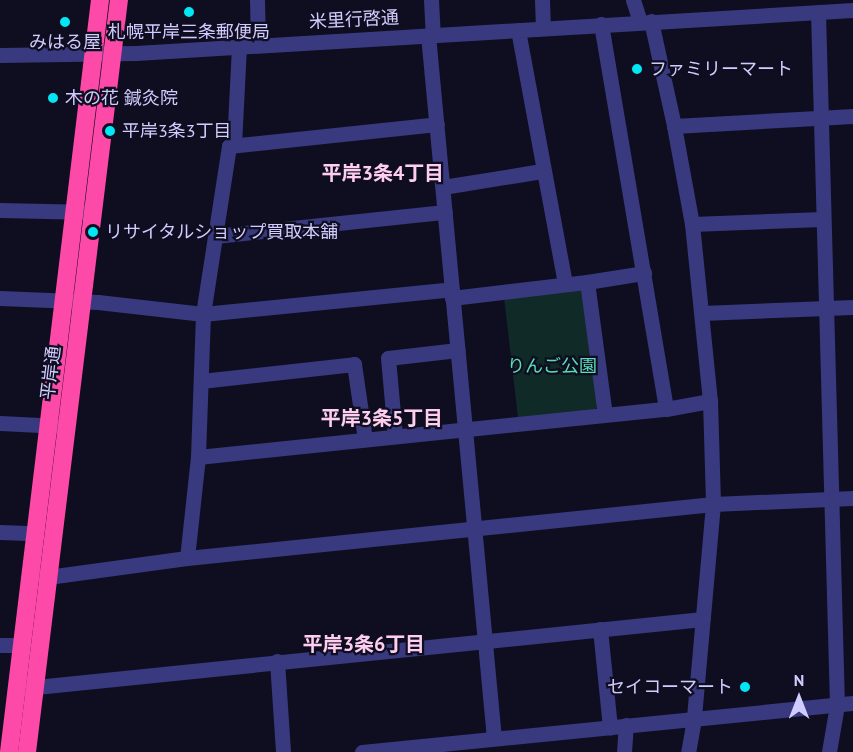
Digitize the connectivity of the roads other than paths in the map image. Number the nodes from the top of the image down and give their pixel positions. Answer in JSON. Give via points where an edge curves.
{"nodes":[{"id":1,"x":100,"y":0,"type":"edge"},
{"id":2,"x":118,"y":0,"type":"edge"},
{"id":3,"x":257,"y":0,"type":"edge"},
{"id":4,"x":431,"y":0,"type":"edge"},
{"id":5,"x":542,"y":0,"type":"edge"},
{"id":6,"x":633,"y":0,"type":"edge"},
{"id":7,"x":759,"y":7,"type":"edge"},
{"id":8,"x":853,"y":10,"type":"edge"},
{"id":9,"x":818,"y":12,"type":"junction"},
{"id":10,"x":645,"y":22,"type":"junction"},
{"id":11,"x":601,"y":24,"type":"junction"},
{"id":12,"x":543,"y":28,"type":"junction"},
{"id":13,"x":518,"y":30,"type":"junction"},
{"id":14,"x":431,"y":35,"type":"junction"},
{"id":15,"x":258,"y":45,"type":"junction"},
{"id":16,"x":239,"y":46,"type":"junction"},
{"id":17,"x":93,"y":53,"type":"junction"},
{"id":18,"x":111,"y":54,"type":"junction"},
{"id":19,"x":0,"y":55,"type":"edge"},
{"id":20,"x":853,"y":116,"type":"edge"},
{"id":21,"x":819,"y":117,"type":"junction"},
{"id":22,"x":437,"y":124,"type":"junction"},
{"id":23,"x":674,"y":126,"type":"junction"},
{"id":24,"x":234,"y":145,"type":"junction"},
{"id":25,"x":542,"y":171,"type":"junction"},
{"id":26,"x":443,"y":187,"type":"junction"},
{"id":27,"x":0,"y":210,"type":"edge"},
{"id":28,"x":73,"y":211,"type":"junction"},
{"id":29,"x":92,"y":212,"type":"junction"},
{"id":30,"x":445,"y":212,"type":"junction"},
{"id":31,"x":822,"y":219,"type":"junction"},
{"id":32,"x":692,"y":224,"type":"junction"},
{"id":33,"x":215,"y":236,"type":"junction"},
{"id":34,"x":644,"y":273,"type":"junction"},
{"id":35,"x":588,"y":282,"type":"junction"},
{"id":36,"x":565,"y":284,"type":"junction"},
{"id":37,"x":452,"y":294,"type":"junction"},
{"id":38,"x":0,"y":298,"type":"edge"},
{"id":39,"x":62,"y":300,"type":"junction"},
{"id":40,"x":81,"y":301,"type":"junction"},
{"id":41,"x":853,"y":306,"type":"edge"},
{"id":42,"x":826,"y":308,"type":"junction"},
{"id":43,"x":702,"y":313,"type":"junction"},
{"id":44,"x":203,"y":314,"type":"junction"},
{"id":45,"x":458,"y":350,"type":"junction"},
{"id":46,"x":201,"y":381,"type":"junction"},
{"id":47,"x":710,"y":401,"type":"junction"},
{"id":48,"x":666,"y":409,"type":"junction"},
{"id":49,"x":604,"y":415,"type":"junction"},
{"id":50,"x":0,"y":423,"type":"edge"},
{"id":51,"x":47,"y":425,"type":"junction"},
{"id":52,"x":66,"y":427,"type":"junction"},
{"id":53,"x":467,"y":430,"type":"junction"},
{"id":54,"x":395,"y":436,"type":"junction"},
{"id":55,"x":365,"y":439,"type":"junction"},
{"id":56,"x":198,"y":457,"type":"junction"},
{"id":57,"x":853,"y":498,"type":"edge"},
{"id":58,"x":831,"y":499,"type":"junction"},
{"id":59,"x":713,"y":504,"type":"junction"},
{"id":60,"x":476,"y":527,"type":"junction"},
{"id":61,"x":0,"y":532,"type":"edge"},
{"id":62,"x":34,"y":533,"type":"junction"},
{"id":63,"x":187,"y":558,"type":"junction"},
{"id":64,"x":29,"y":573,"type":"junction"},
{"id":65,"x":48,"y":577,"type":"junction"},
{"id":66,"x":703,"y":619,"type":"junction"},
{"id":67,"x":600,"y":630,"type":"junction"},
{"id":68,"x":486,"y":642,"type":"junction"},
{"id":69,"x":0,"y":645,"type":"edge"},
{"id":70,"x":21,"y":645,"type":"junction"},
{"id":71,"x":277,"y":661,"type":"junction"},
{"id":72,"x":27,"y":686,"type":"junction"},
{"id":73,"x":853,"y":703,"type":"edge"},
{"id":74,"x":837,"y":705,"type":"junction"},
{"id":75,"x":694,"y":718,"type":"junction"},
{"id":76,"x":626,"y":725,"type":"junction"},
{"id":77,"x":610,"y":727,"type":"junction"},
{"id":78,"x":494,"y":738,"type":"junction"},
{"id":79,"x":465,"y":747,"type":"edge"},
{"id":80,"x":9,"y":752,"type":"edge"},
{"id":81,"x":27,"y":752,"type":"edge"},
{"id":82,"x":283,"y":752,"type":"edge"},
{"id":83,"x":362,"y":752,"type":"edge"},
{"id":84,"x":624,"y":752,"type":"edge"},
{"id":85,"x":688,"y":752,"type":"edge"},
{"id":86,"x":829,"y":752,"type":"edge"}],
"edges":[{"from":1,"to":17,"type":"highway","name":"平岸通"},
{"from":2,"to":18,"type":"highway","name":"平岸通"},
{"from":3,"to":15,"type":"street"},
{"from":4,"to":14,"type":"street"},
{"from":5,"to":12,"type":"street"},
{"from":6,"to":10,"type":"street"},
{"from":7,"to":9,"type":"street","name":"米里行啓通"},
{"from":7,"to":10,"type":"street","name":"米里行啓通"},
{"from":8,"to":9,"type":"street","name":"米里行啓通"},
{"from":9,"to":21,"type":"street"},
{"from":10,"to":11,"type":"street","name":"米里行啓通"},
{"from":10,"to":23,"type":"street"},
{"from":11,"to":12,"type":"street","name":"米里行啓通"},
{"from":11,"to":34,"type":"street"},
{"from":12,"to":13,"type":"street","name":"米里行啓通"},
{"from":13,"to":14,"type":"street","name":"米里行啓通"},
{"from":13,"to":25,"type":"street"},
{"from":14,"to":15,"type":"street","name":"米里行啓通"},
{"from":14,"to":22,"type":"street"},
{"from":15,"to":16,"type":"street","name":"米里行啓通"},
{"from":16,"to":18,"type":"street","name":"米里行啓通"},
{"from":16,"to":24,"type":"street"},
{"from":17,"to":18,"type":"street","name":"米里行啓通"},
{"from":17,"to":19,"type":"street","name":"米里行啓通"},
{"from":17,"to":28,"type":"highway","name":"平岸通"},
{"from":18,"to":29,"type":"highway","name":"平岸通"},
{"from":20,"to":21,"type":"street"},
{"from":21,"to":23,"type":"street"},
{"from":21,"to":31,"type":"street"},
{"from":22,"to":24,"type":"street"},
{"from":22,"to":26,"type":"street"},
{"from":23,"to":32,"type":"street"},
{"from":24,"to":33,"type":"street","via":[[229,146]]},
{"from":25,"to":26,"type":"street"},
{"from":25,"to":36,"type":"street"},
{"from":26,"to":30,"type":"street"},
{"from":27,"to":28,"type":"street"},
{"from":28,"to":29,"type":"street"},
{"from":28,"to":39,"type":"highway","name":"平岸通"},
{"from":29,"to":40,"type":"highway","name":"平岸通"},
{"from":30,"to":33,"type":"street"},
{"from":30,"to":37,"type":"street"},
{"from":31,"to":32,"type":"street"},
{"from":31,"to":42,"type":"street"},
{"from":32,"to":43,"type":"street"},
{"from":33,"to":44,"type":"street"},
{"from":34,"to":35,"type":"street"},
{"from":34,"to":48,"type":"street"},
{"from":35,"to":36,"type":"street"},
{"from":35,"to":49,"type":"street"},
{"from":36,"to":37,"type":"street"},
{"from":37,"to":44,"type":"street"},
{"from":37,"to":45,"type":"street"},
{"from":38,"to":39,"type":"street"},
{"from":39,"to":40,"type":"street"},
{"from":39,"to":51,"type":"highway","name":"平岸通"},
{"from":40,"to":44,"type":"street"},
{"from":40,"to":52,"type":"highway","name":"平岸通"},
{"from":41,"to":42,"type":"street"},
{"from":42,"to":43,"type":"street"},
{"from":42,"to":58,"type":"street"},
{"from":43,"to":47,"type":"street"},
{"from":44,"to":46,"type":"street"},
{"from":45,"to":53,"type":"street"},
{"from":45,"to":54,"type":"street","via":[[388,358]]},
{"from":46,"to":55,"type":"street","via":[[354,364]]},
{"from":46,"to":56,"type":"street"},
{"from":47,"to":48,"type":"street"},
{"from":47,"to":59,"type":"street"},
{"from":48,"to":49,"type":"street"},
{"from":49,"to":53,"type":"street"},
{"from":50,"to":51,"type":"street"},
{"from":51,"to":52,"type":"street"},
{"from":51,"to":62,"type":"highway","name":"平岸通"},
{"from":52,"to":65,"type":"highway","name":"平岸通"},
{"from":53,"to":54,"type":"street"},
{"from":53,"to":60,"type":"street"},
{"from":54,"to":55,"type":"street"},
{"from":55,"to":56,"type":"street"},
{"from":56,"to":63,"type":"street"},
{"from":57,"to":58,"type":"street"},
{"from":58,"to":59,"type":"street"},
{"from":58,"to":74,"type":"street"},
{"from":59,"to":60,"type":"street"},
{"from":59,"to":66,"type":"street"},
{"from":60,"to":63,"type":"street"},
{"from":60,"to":68,"type":"street"},
{"from":61,"to":62,"type":"street"},
{"from":62,"to":64,"type":"highway","name":"平岸通"},
{"from":63,"to":65,"type":"street"},
{"from":64,"to":65,"type":"street"},
{"from":64,"to":70,"type":"highway","name":"平岸通"},
{"from":65,"to":72,"type":"highway","name":"平岸通"},
{"from":66,"to":67,"type":"street"},
{"from":66,"to":75,"type":"street"},
{"from":67,"to":68,"type":"street"},
{"from":67,"to":77,"type":"street"},
{"from":68,"to":71,"type":"street"},
{"from":68,"to":78,"type":"street"},
{"from":69,"to":70,"type":"street"},
{"from":70,"to":72,"type":"highway","name":"平岸通"},
{"from":71,"to":72,"type":"street"},
{"from":71,"to":82,"type":"street"},
{"from":72,"to":80,"type":"highway","name":"平岸通"},
{"from":72,"to":81,"type":"highway","name":"平岸通"},
{"from":73,"to":74,"type":"street"},
{"from":74,"to":75,"type":"street"},
{"from":74,"to":86,"type":"street"},
{"from":75,"to":76,"type":"street"},
{"from":75,"to":85,"type":"street"},
{"from":76,"to":77,"type":"street"},
{"from":76,"to":84,"type":"street"},
{"from":77,"to":78,"type":"street"},
{"from":78,"to":79,"type":"street"},
{"from":79,"to":83,"type":"street"}]}
